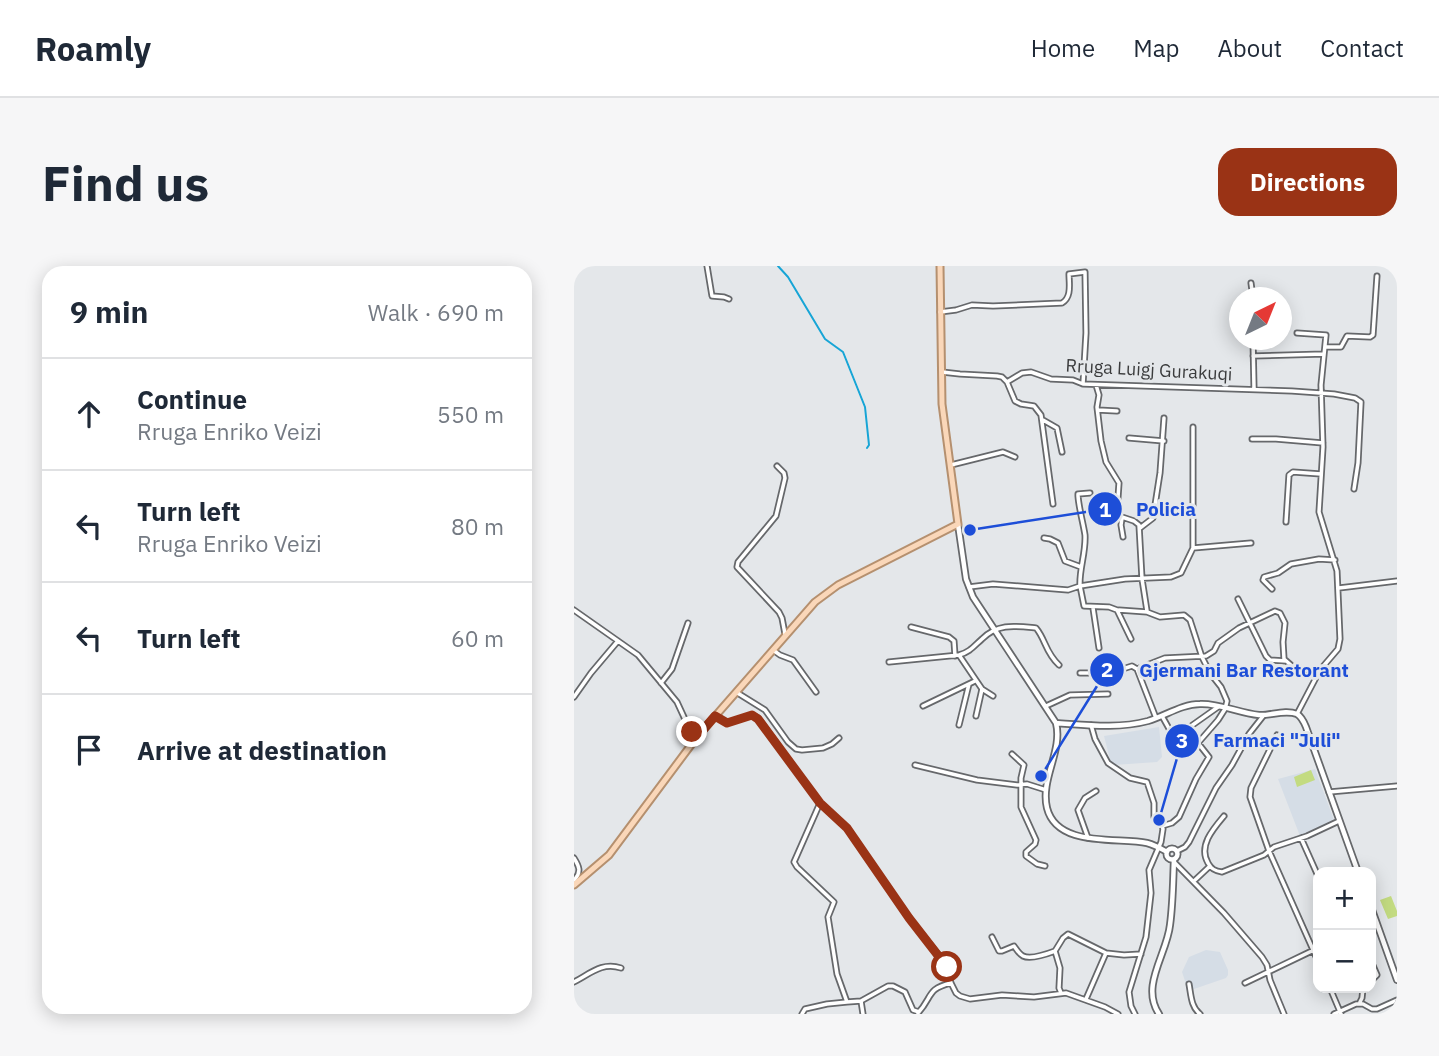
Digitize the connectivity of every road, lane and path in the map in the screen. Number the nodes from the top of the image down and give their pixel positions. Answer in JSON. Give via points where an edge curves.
{"nodes":[{"id":1,"x":707,"y":266,"type":"edge"},
{"id":2,"x":940,"y":266,"type":"edge"},
{"id":3,"x":1377,"y":276,"type":"dead end"},
{"id":4,"x":1251,"y":283,"type":"dead end"},
{"id":5,"x":1252,"y":287,"type":"edge"},
{"id":6,"x":729,"y":299,"type":"dead end"},
{"id":7,"x":940,"y":312,"type":"junction"},
{"id":8,"x":1297,"y":333,"type":"dead end"},
{"id":9,"x":1325,"y":347,"type":"junction"},
{"id":10,"x":1253,"y":350,"type":"edge"},
{"id":11,"x":1324,"y":354,"type":"junction"},
{"id":12,"x":1253,"y":356,"type":"junction"},
{"id":13,"x":940,"y":371,"type":"junction"},
{"id":14,"x":1007,"y":382,"type":"junction"},
{"id":15,"x":1083,"y":384,"type":"junction"},
{"id":16,"x":1096,"y":385,"type":"junction"},
{"id":17,"x":1254,"y":388,"type":"junction"},
{"id":18,"x":1321,"y":393,"type":"junction"},
{"id":19,"x":1098,"y":410,"type":"junction"},
{"id":20,"x":1117,"y":411,"type":"dead end"},
{"id":21,"x":1164,"y":418,"type":"dead end"},
{"id":22,"x":1043,"y":420,"type":"junction"},
{"id":23,"x":1193,"y":427,"type":"dead end"},
{"id":24,"x":1129,"y":438,"type":"dead end"},
{"id":25,"x":1252,"y":439,"type":"dead end"},
{"id":26,"x":1164,"y":441,"type":"junction"},
{"id":27,"x":1323,"y":443,"type":"junction"},
{"id":28,"x":1062,"y":453,"type":"dead end"},
{"id":29,"x":1016,"y":457,"type":"dead end"},
{"id":30,"x":949,"y":465,"type":"junction"},
{"id":31,"x":777,"y":466,"type":"dead end"},
{"id":32,"x":1321,"y":474,"type":"junction"},
{"id":33,"x":1354,"y":489,"type":"dead end"},
{"id":34,"x":1090,"y":493,"type":"dead end"},
{"id":35,"x":1053,"y":505,"type":"dead end"},
{"id":36,"x":1122,"y":518,"type":"junction"},
{"id":37,"x":1286,"y":522,"type":"dead end"},
{"id":38,"x":958,"y":524,"type":"junction"},
{"id":39,"x":1140,"y":528,"type":"junction"},
{"id":40,"x":1123,"y":537,"type":"dead end"},
{"id":41,"x":1044,"y":538,"type":"dead end"},
{"id":42,"x":1251,"y":543,"type":"dead end"},
{"id":43,"x":1192,"y":548,"type":"junction"},
{"id":44,"x":1335,"y":559,"type":"junction"},
{"id":45,"x":1081,"y":567,"type":"junction"},
{"id":46,"x":1142,"y":579,"type":"junction"},
{"id":47,"x":1397,"y":581,"type":"edge"},
{"id":48,"x":1080,"y":586,"type":"junction"},
{"id":49,"x":968,"y":587,"type":"junction"},
{"id":50,"x":1339,"y":588,"type":"junction"},
{"id":51,"x":1272,"y":589,"type":"dead end"},
{"id":52,"x":1238,"y":599,"type":"dead end"},
{"id":53,"x":1093,"y":608,"type":"junction"},
{"id":54,"x":574,"y":610,"type":"edge"},
{"id":55,"x":1117,"y":610,"type":"junction"},
{"id":56,"x":1147,"y":612,"type":"junction"},
{"id":57,"x":688,"y":623,"type":"dead end"},
{"id":58,"x":1249,"y":623,"type":"junction"},
{"id":59,"x":911,"y":627,"type":"dead end"},
{"id":60,"x":994,"y":629,"type":"junction"},
{"id":61,"x":785,"y":635,"type":"junction"},
{"id":62,"x":1131,"y":639,"type":"dead end"},
{"id":63,"x":619,"y":640,"type":"junction"},
{"id":64,"x":1099,"y":648,"type":"dead end"},
{"id":65,"x":773,"y":650,"type":"junction"},
{"id":66,"x":957,"y":656,"type":"junction"},
{"id":67,"x":1202,"y":657,"type":"junction"},
{"id":68,"x":1286,"y":661,"type":"junction"},
{"id":69,"x":889,"y":662,"type":"dead end"},
{"id":70,"x":1059,"y":665,"type":"dead end"},
{"id":71,"x":1137,"y":669,"type":"junction"},
{"id":72,"x":1080,"y":673,"type":"dead end"},
{"id":73,"x":1315,"y":678,"type":"junction"},
{"id":74,"x":975,"y":681,"type":"junction"},
{"id":75,"x":661,"y":683,"type":"junction"},
{"id":76,"x":969,"y":684,"type":"junction"},
{"id":77,"x":982,"y":689,"type":"junction"},
{"id":78,"x":736,"y":692,"type":"junction"},
{"id":79,"x":816,"y":692,"type":"dead end"},
{"id":80,"x":1108,"y":694,"type":"dead end"},
{"id":81,"x":574,"y":696,"type":"edge"},
{"id":82,"x":993,"y":696,"type":"dead end"},
{"id":83,"x":923,"y":706,"type":"dead end"},
{"id":84,"x":1046,"y":706,"type":"junction"},
{"id":85,"x":1218,"y":707,"type":"junction"},
{"id":86,"x":1225,"y":709,"type":"junction"},
{"id":87,"x":1297,"y":714,"type":"junction"},
{"id":88,"x":1264,"y":715,"type":"junction"},
{"id":89,"x":715,"y":716,"type":"junction"},
{"id":90,"x":976,"y":716,"type":"dead end"},
{"id":91,"x":1162,"y":716,"type":"junction"},
{"id":92,"x":1156,"y":718,"type":"junction"},
{"id":93,"x":1056,"y":723,"type":"junction"},
{"id":94,"x":959,"y":725,"type":"dead end"},
{"id":95,"x":1091,"y":725,"type":"junction"},
{"id":96,"x":1277,"y":734,"type":"dead end"},
{"id":97,"x":697,"y":737,"type":"junction"},
{"id":98,"x":839,"y":737,"type":"dead end"},
{"id":99,"x":1012,"y":754,"type":"dead end"},
{"id":100,"x":915,"y":765,"type":"dead end"},
{"id":101,"x":1021,"y":784,"type":"junction"},
{"id":102,"x":1397,"y":786,"type":"edge"},
{"id":103,"x":1046,"y":790,"type":"junction"},
{"id":104,"x":1096,"y":791,"type":"dead end"},
{"id":105,"x":1329,"y":792,"type":"junction"},
{"id":106,"x":820,"y":803,"type":"junction"},
{"id":107,"x":1224,"y":816,"type":"dead end"},
{"id":108,"x":1339,"y":821,"type":"junction"},
{"id":109,"x":1162,"y":826,"type":"junction"},
{"id":110,"x":1088,"y":838,"type":"junction"},
{"id":111,"x":1301,"y":838,"type":"junction"},
{"id":112,"x":1159,"y":847,"type":"junction"},
{"id":113,"x":1177,"y":851,"type":"junction"},
{"id":114,"x":1269,"y":851,"type":"junction"},
{"id":115,"x":1167,"y":852,"type":"junction"},
{"id":116,"x":574,"y":858,"type":"edge"},
{"id":117,"x":1174,"y":861,"type":"junction"},
{"id":118,"x":1045,"y":866,"type":"dead end"},
{"id":119,"x":1210,"y":866,"type":"junction"},
{"id":120,"x":1314,"y":867,"type":"edge"},
{"id":121,"x":1356,"y":867,"type":"edge"},
{"id":122,"x":1194,"y":881,"type":"junction"},
{"id":123,"x":574,"y":882,"type":"edge"},
{"id":124,"x":1376,"y":929,"type":"edge"},
{"id":125,"x":992,"y":937,"type":"dead end"},
{"id":126,"x":1313,"y":943,"type":"edge"},
{"id":127,"x":1313,"y":950,"type":"edge"},
{"id":128,"x":1055,"y":951,"type":"junction"},
{"id":129,"x":1106,"y":953,"type":"junction"},
{"id":130,"x":1141,"y":954,"type":"junction"},
{"id":131,"x":621,"y":968,"type":"dead end"},
{"id":132,"x":1269,"y":971,"type":"junction"},
{"id":133,"x":1397,"y":980,"type":"edge"},
{"id":134,"x":574,"y":982,"type":"edge"},
{"id":135,"x":951,"y":983,"type":"junction"},
{"id":136,"x":1245,"y":983,"type":"dead end"},
{"id":137,"x":1189,"y":984,"type":"dead end"},
{"id":138,"x":1332,"y":993,"type":"edge"},
{"id":139,"x":1362,"y":993,"type":"edge"},
{"id":140,"x":1061,"y":994,"type":"junction"},
{"id":141,"x":1085,"y":1000,"type":"junction"},
{"id":142,"x":1397,"y":1000,"type":"edge"},
{"id":143,"x":861,"y":1001,"type":"junction"},
{"id":144,"x":847,"y":1002,"type":"junction"},
{"id":145,"x":1360,"y":1003,"type":"junction"},
{"id":146,"x":918,"y":1013,"type":"edge"},
{"id":147,"x":1340,"y":1013,"type":"edge"},
{"id":148,"x":802,"y":1014,"type":"edge"},
{"id":149,"x":863,"y":1014,"type":"edge"},
{"id":150,"x":1118,"y":1014,"type":"edge"},
{"id":151,"x":1135,"y":1014,"type":"edge"},
{"id":152,"x":1159,"y":1014,"type":"edge"},
{"id":153,"x":1200,"y":1014,"type":"edge"},
{"id":154,"x":1284,"y":1014,"type":"edge"},
{"id":155,"x":1334,"y":1014,"type":"edge"}],
"edges":[{"from":1,"to":6,"type":"street","via":[[712,296]]},
{"from":2,"to":7,"type":"main road"},
{"from":3,"to":9,"type":"street","via":[[1373,335],[1347,336],[1341,348]]},
{"from":4,"to":5,"type":"street"},
{"from":7,"to":13,"type":"main road"},
{"from":7,"to":15,"type":"street","via":[[972,305],[1062,303],[1069,296],[1069,274],[1085,272]]},
{"from":8,"to":9,"type":"street","via":[[1326,335]]},
{"from":9,"to":11,"type":"street"},
{"from":10,"to":12,"type":"street"},
{"from":11,"to":12,"type":"street"},
{"from":11,"to":18,"type":"street"},
{"from":12,"to":17,"type":"street"},
{"from":13,"to":14,"type":"street","name":"Rruga Luigj Gurakuqi","via":[[997,376]]},
{"from":13,"to":30,"type":"main road"},
{"from":14,"to":15,"type":"street","name":"Rruga Luigj Gurakuqi","via":[[1027,372]]},
{"from":14,"to":22,"type":"street","via":[[1014,401],[1034,406]]},
{"from":15,"to":16,"type":"street","name":"Rruga Luigj Gurakuqi"},
{"from":16,"to":17,"type":"street","name":"Rruga Luigj Gurakuqi"},
{"from":16,"to":19,"type":"street"},
{"from":17,"to":18,"type":"street","name":"Rruga Luigj Gurakuqi"},
{"from":18,"to":27,"type":"street"},
{"from":18,"to":33,"type":"street","name":"Rruga Luigj Gurakuqi","via":[[1361,402]]},
{"from":19,"to":20,"type":"street"},
{"from":19,"to":36,"type":"street","via":[[1107,463],[1119,483],[1117,512]]},
{"from":21,"to":26,"type":"street"},
{"from":22,"to":28,"type":"street","via":[[1057,428]]},
{"from":22,"to":35,"type":"street"},
{"from":23,"to":43,"type":"street"},
{"from":24,"to":26,"type":"street"},
{"from":25,"to":27,"type":"street"},
{"from":26,"to":39,"type":"street","via":[[1153,518]]},
{"from":27,"to":32,"type":"street"},
{"from":29,"to":30,"type":"street","via":[[1003,452]]},
{"from":30,"to":38,"type":"main road"},
{"from":31,"to":61,"type":"street","via":[[785,478],[776,516],[737,565],[781,615]]},
{"from":32,"to":37,"type":"street","via":[[1289,475]]},
{"from":32,"to":44,"type":"street","via":[[1319,512]]},
{"from":34,"to":45,"type":"street","via":[[1078,496],[1085,551]]},
{"from":36,"to":39,"type":"street"},
{"from":36,"to":40,"type":"street"},
{"from":38,"to":49,"type":"main road"},
{"from":38,"to":61,"type":"main road","via":[[826,592]]},
{"from":39,"to":46,"type":"street"},
{"from":41,"to":45,"type":"street","via":[[1058,543],[1065,561]]},
{"from":42,"to":43,"type":"street"},
{"from":43,"to":46,"type":"street","via":[[1179,575]]},
{"from":44,"to":50,"type":"street"},
{"from":44,"to":51,"type":"street","via":[[1291,564],[1264,577]]},
{"from":45,"to":48,"type":"street"},
{"from":46,"to":48,"type":"street"},
{"from":46,"to":56,"type":"street"},
{"from":47,"to":50,"type":"street"},
{"from":48,"to":49,"type":"street","via":[[1068,590],[993,584]]},
{"from":48,"to":53,"type":"street","via":[[1084,606]]},
{"from":49,"to":60,"type":"main road"},
{"from":50,"to":73,"type":"street","via":[[1339,645]]},
{"from":52,"to":58,"type":"street"},
{"from":53,"to":55,"type":"street"},
{"from":53,"to":64,"type":"street"},
{"from":54,"to":63,"type":"street"},
{"from":55,"to":56,"type":"street"},
{"from":55,"to":62,"type":"street"},
{"from":56,"to":67,"type":"street","via":[[1188,618]]},
{"from":57,"to":75,"type":"street","via":[[672,669]]},
{"from":58,"to":67,"type":"street"},
{"from":58,"to":68,"type":"street","via":[[1267,659]]},
{"from":58,"to":68,"type":"street","via":[[1280,613],[1285,623]]},
{"from":59,"to":66,"type":"street","via":[[949,637]]},
{"from":60,"to":66,"type":"street","via":[[972,650]]},
{"from":60,"to":70,"type":"street","via":[[1036,628]]},
{"from":60,"to":84,"type":"main road"},
{"from":61,"to":65,"type":"main road"},
{"from":63,"to":75,"type":"street"},
{"from":63,"to":81,"type":"street"},
{"from":65,"to":78,"type":"main road"},
{"from":65,"to":79,"type":"street","via":[[793,660]]},
{"from":66,"to":69,"type":"street"},
{"from":66,"to":74,"type":"street"},
{"from":67,"to":71,"type":"street","via":[[1165,658]]},
{"from":67,"to":86,"type":"street","via":[[1224,692]]},
{"from":68,"to":73,"type":"street"},
{"from":71,"to":72,"type":"street"},
{"from":71,"to":92,"type":"street"},
{"from":73,"to":87,"type":"street"},
{"from":74,"to":76,"type":"street"},
{"from":74,"to":77,"type":"street"},
{"from":75,"to":97,"type":"street"},
{"from":76,"to":83,"type":"street"},
{"from":76,"to":94,"type":"street"},
{"from":77,"to":82,"type":"street"},
{"from":77,"to":90,"type":"street"},
{"from":78,"to":89,"type":"main road"},
{"from":78,"to":98,"type":"street","via":[[765,710],[796,749],[824,748]]},
{"from":80,"to":84,"type":"street","via":[[1070,695]]},
{"from":84,"to":93,"type":"main road"},
{"from":85,"to":86,"type":"main road"},
{"from":85,"to":91,"type":"main road","via":[[1197,704]]},
{"from":85,"to":91,"type":"street","via":[[1177,736]]},
{"from":86,"to":88,"type":"main road"},
{"from":86,"to":109,"type":"street","via":[[1198,743],[1209,757],[1182,814]]},
{"from":87,"to":88,"type":"main road"},
{"from":87,"to":105,"type":"main road"},
{"from":88,"to":113,"type":"street","via":[[1216,788],[1189,842]]},
{"from":89,"to":97,"type":"main road"},
{"from":89,"to":106,"type":"street","via":[[727,723],[752,715],[758,719]]},
{"from":91,"to":92,"type":"main road"},
{"from":92,"to":95,"type":"main road","via":[[1119,726]]},
{"from":93,"to":95,"type":"main road"},
{"from":93,"to":103,"type":"main road","via":[[1058,739]]},
{"from":95,"to":109,"type":"street","via":[[1108,763],[1130,778],[1147,782],[1154,817]]},
{"from":96,"to":114,"type":"street","via":[[1250,797]]},
{"from":97,"to":123,"type":"main road","via":[[609,855]]},
{"from":99,"to":101,"type":"street","via":[[1024,765]]},
{"from":100,"to":101,"type":"street","via":[[977,780]]},
{"from":101,"to":103,"type":"street"},
{"from":101,"to":118,"type":"street","via":[[1021,807],[1036,842],[1026,856]]},
{"from":102,"to":105,"type":"street"},
{"from":103,"to":110,"type":"main road","via":[[1047,810],[1054,822]]},
{"from":104,"to":110,"type":"street","via":[[1078,810]]},
{"from":105,"to":108,"type":"main road"},
{"from":106,"to":135,"type":"street","via":[[847,828],[945,963]]},
{"from":106,"to":144,"type":"street","via":[[794,862],[834,902],[828,917],[837,974]]},
{"from":107,"to":119,"type":"street","via":[[1203,847]]},
{"from":108,"to":111,"type":"street"},
{"from":108,"to":121,"type":"main road"},
{"from":109,"to":112,"type":"street"},
{"from":110,"to":112,"type":"main road"},
{"from":111,"to":114,"type":"street"},
{"from":111,"to":120,"type":"street"},
{"from":112,"to":115,"type":"main road"},
{"from":112,"to":130,"type":"street","via":[[1149,870],[1151,893]]},
{"from":113,"to":115,"type":"main road","via":[[1171,848]]},
{"from":113,"to":117,"type":"main road"},
{"from":114,"to":119,"type":"street","via":[[1222,872]]},
{"from":114,"to":126,"type":"street"},
{"from":115,"to":117,"type":"main road"},
{"from":116,"to":123,"type":"street","via":[[580,869]]},
{"from":117,"to":122,"type":"street"},
{"from":117,"to":152,"type":"main road","via":[[1170,926],[1153,987],[1152,1001]]},
{"from":119,"to":122,"type":"street"},
{"from":122,"to":132,"type":"street","via":[[1245,936]]},
{"from":124,"to":133,"type":"main road"},
{"from":125,"to":128,"type":"street","via":[[999,951],[1014,946],[1026,957]]},
{"from":127,"to":132,"type":"street"},
{"from":128,"to":129,"type":"street","via":[[1068,934]]},
{"from":128,"to":140,"type":"street"},
{"from":129,"to":130,"type":"street"},
{"from":129,"to":141,"type":"street"},
{"from":130,"to":151,"type":"street","via":[[1129,992]]},
{"from":131,"to":134,"type":"street","via":[[603,966]]},
{"from":132,"to":136,"type":"street"},
{"from":132,"to":154,"type":"street"},
{"from":135,"to":140,"type":"street","via":[[956,993],[970,999]]},
{"from":135,"to":146,"type":"street","via":[[932,990]]},
{"from":137,"to":153,"type":"street","via":[[1192,1004]]},
{"from":138,"to":147,"type":"street"},
{"from":139,"to":145,"type":"street"},
{"from":140,"to":141,"type":"street"},
{"from":141,"to":150,"type":"street"},
{"from":142,"to":145,"type":"street","via":[[1377,1009]]},
{"from":143,"to":144,"type":"street"},
{"from":143,"to":146,"type":"street","via":[[893,986],[905,992]]},
{"from":143,"to":149,"type":"street"},
{"from":144,"to":148,"type":"street","via":[[805,1009]]},
{"from":145,"to":147,"type":"street"},
{"from":147,"to":155,"type":"street"}]}
